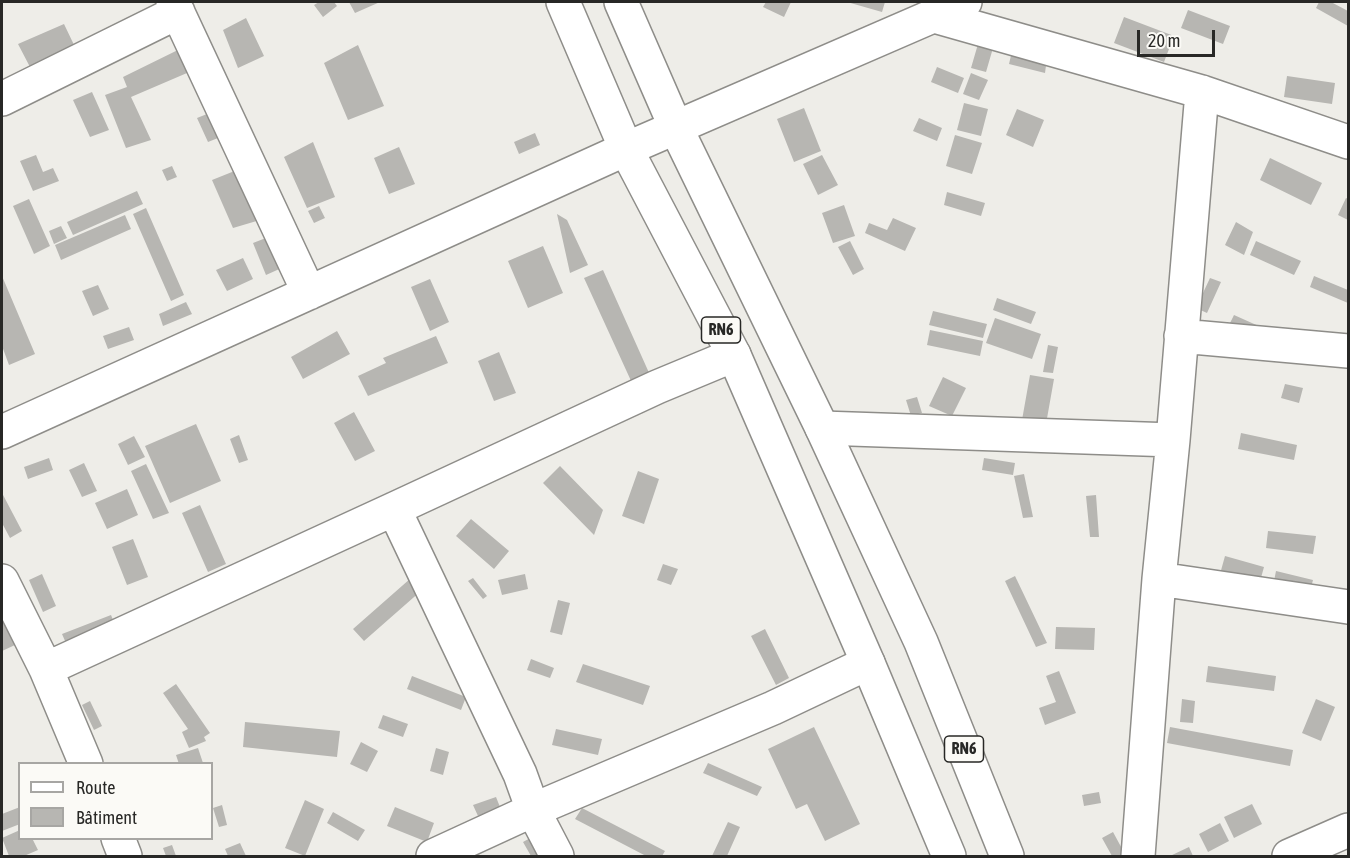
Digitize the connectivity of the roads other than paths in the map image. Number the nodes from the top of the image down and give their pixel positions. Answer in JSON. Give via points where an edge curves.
{"nodes":[{"id":1,"x":563,"y":2,"type":"edge"},
{"id":2,"x":621,"y":2,"type":"edge"},
{"id":3,"x":965,"y":2,"type":"edge"},
{"id":4,"x":176,"y":7,"type":"edge"},
{"id":5,"x":934,"y":16,"type":"junction"},
{"id":6,"x":1202,"y":92,"type":"junction"},
{"id":7,"x":2,"y":99,"type":"edge"},
{"id":8,"x":676,"y":128,"type":"junction"},
{"id":9,"x":1348,"y":142,"type":"edge"},
{"id":10,"x":626,"y":149,"type":"junction"},
{"id":11,"x":309,"y":293,"type":"junction"},
{"id":12,"x":1181,"y":336,"type":"junction"},
{"id":13,"x":1348,"y":351,"type":"edge"},
{"id":14,"x":734,"y":355,"type":"junction"},
{"id":15,"x":822,"y":428,"type":"junction"},
{"id":16,"x":2,"y":432,"type":"edge"},
{"id":17,"x":1173,"y":440,"type":"junction"},
{"id":18,"x":394,"y":509,"type":"junction"},
{"id":19,"x":1159,"y":579,"type":"junction"},
{"id":20,"x":2,"y":581,"type":"edge"},
{"id":21,"x":1348,"y":607,"type":"edge"},
{"id":22,"x":868,"y":663,"type":"junction"},
{"id":23,"x":46,"y":669,"type":"junction"},
{"id":24,"x":85,"y":762,"type":"edge"},
{"id":25,"x":533,"y":810,"type":"junction"},
{"id":26,"x":119,"y":840,"type":"edge"},
{"id":27,"x":1334,"y":843,"type":"edge"},
{"id":28,"x":125,"y":856,"type":"edge"},
{"id":29,"x":433,"y":856,"type":"edge"},
{"id":30,"x":557,"y":856,"type":"edge"},
{"id":31,"x":949,"y":856,"type":"edge"},
{"id":32,"x":1007,"y":856,"type":"edge"},
{"id":33,"x":1138,"y":856,"type":"edge"},
{"id":34,"x":1289,"y":856,"type":"edge"}],
"edges":[{"from":1,"to":10,"type":"main road","number":"RN6"},
{"from":2,"to":8,"type":"main road","number":"RN6"},
{"from":3,"to":5,"type":"main road"},
{"from":4,"to":7,"type":"main road"},
{"from":4,"to":11,"type":"main road"},
{"from":5,"to":6,"type":"main road"},
{"from":5,"to":8,"type":"main road"},
{"from":6,"to":9,"type":"main road"},
{"from":6,"to":12,"type":"main road"},
{"from":8,"to":10,"type":"main road"},
{"from":8,"to":15,"type":"main road","number":"RN6"},
{"from":10,"to":11,"type":"main road"},
{"from":10,"to":14,"type":"main road","number":"RN6"},
{"from":11,"to":16,"type":"main road"},
{"from":12,"to":13,"type":"main road"},
{"from":12,"to":17,"type":"main road"},
{"from":14,"to":18,"type":"main road"},
{"from":14,"to":22,"type":"main road","number":"RN6"},
{"from":15,"to":17,"type":"main road"},
{"from":15,"to":32,"type":"main road","number":"RN6","via":[[921,642]]},
{"from":17,"to":19,"type":"main road"},
{"from":18,"to":23,"type":"main road"},
{"from":18,"to":25,"type":"main road","via":[[520,774]]},
{"from":19,"to":21,"type":"main road"},
{"from":19,"to":33,"type":"main road"},
{"from":20,"to":23,"type":"main road"},
{"from":22,"to":25,"type":"main road","via":[[773,708]]},
{"from":22,"to":31,"type":"main road","number":"RN6"},
{"from":23,"to":24,"type":"main road"},
{"from":25,"to":29,"type":"main road"},
{"from":25,"to":30,"type":"main road"},
{"from":26,"to":28,"type":"main road"},
{"from":27,"to":34,"type":"main road"}]}
